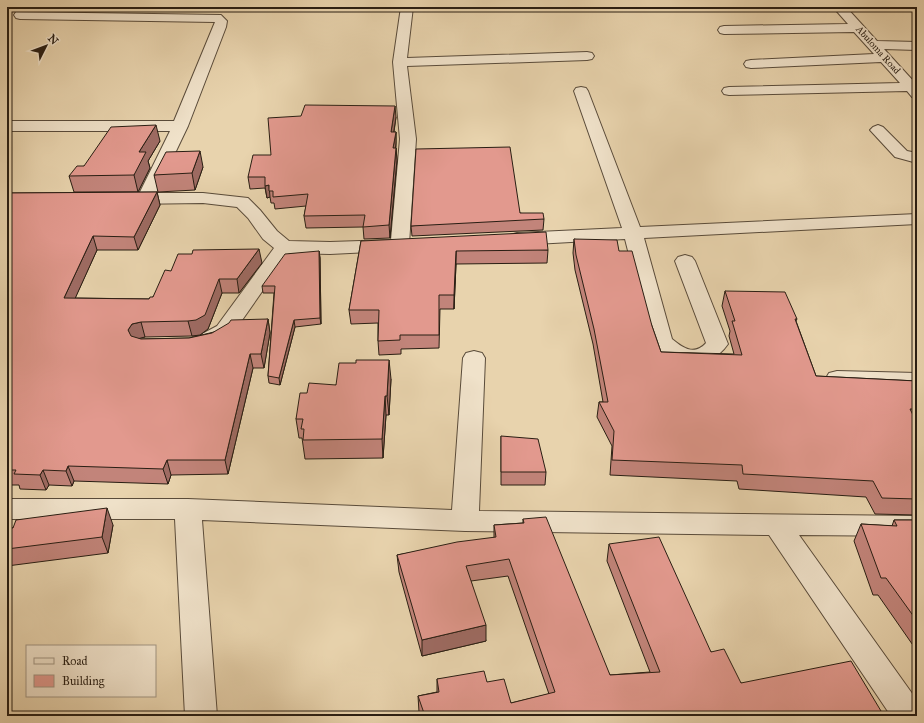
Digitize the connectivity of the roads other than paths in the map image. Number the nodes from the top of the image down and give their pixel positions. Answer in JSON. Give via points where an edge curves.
{"nodes":[{"id":1,"x":407,"y":7,"type":"edge"},
{"id":2,"x":839,"y":7,"type":"edge"},
{"id":3,"x":20,"y":14,"type":"dead end"},
{"id":4,"x":857,"y":28,"type":"junction"},
{"id":5,"x":724,"y":30,"type":"dead end"},
{"id":6,"x":873,"y":46,"type":"junction"},
{"id":7,"x":917,"y":46,"type":"edge"},
{"id":8,"x":586,"y":56,"type":"dead end"},
{"id":9,"x":885,"y":58,"type":"junction"},
{"id":10,"x":827,"y":61,"type":"junction"},
{"id":11,"x":400,"y":62,"type":"junction"},
{"id":12,"x":751,"y":64,"type":"dead end"},
{"id":13,"x":846,"y":80,"type":"dead end"},
{"id":14,"x":914,"y":90,"type":"edge"},
{"id":15,"x":581,"y":91,"type":"dead end"},
{"id":16,"x":728,"y":91,"type":"dead end"},
{"id":17,"x":7,"y":126,"type":"edge"},
{"id":18,"x":180,"y":126,"type":"junction"},
{"id":19,"x":878,"y":130,"type":"dead end"},
{"id":20,"x":917,"y":158,"type":"edge"},
{"id":21,"x":114,"y":199,"type":"edge"},
{"id":22,"x":145,"y":199,"type":"junction"},
{"id":23,"x":917,"y":220,"type":"edge"},
{"id":24,"x":633,"y":233,"type":"junction"},
{"id":25,"x":501,"y":239,"type":"edge"},
{"id":26,"x":284,"y":247,"type":"junction"},
{"id":27,"x":685,"y":260,"type":"dead end"},
{"id":28,"x":192,"y":344,"type":"edge"},
{"id":29,"x":474,"y":358,"type":"dead end"},
{"id":30,"x":828,"y":378,"type":"edge"},
{"id":31,"x":917,"y":380,"type":"edge"},
{"id":32,"x":7,"y":509,"type":"edge"},
{"id":33,"x":188,"y":509,"type":"junction"},
{"id":34,"x":465,"y":521,"type":"junction"},
{"id":35,"x":777,"y":525,"type":"junction"},
{"id":36,"x":917,"y":526,"type":"edge"},
{"id":37,"x":905,"y":710,"type":"dead end"},
{"id":38,"x":201,"y":716,"type":"edge"}],
"edges":[{"from":1,"to":11,"type":"street"},
{"from":2,"to":4,"type":"street","name":"Abuloma Road"},
{"from":3,"to":18,"type":"street","via":[[217,18],[221,21],[220,27]]},
{"from":4,"to":5,"type":"street"},
{"from":4,"to":6,"type":"street","name":"Abuloma Road"},
{"from":6,"to":7,"type":"street"},
{"from":6,"to":9,"type":"street","name":"Abuloma Road"},
{"from":8,"to":11,"type":"street"},
{"from":9,"to":10,"type":"street"},
{"from":9,"to":14,"type":"street","name":"Abuloma Road"},
{"from":10,"to":12,"type":"street"},
{"from":10,"to":13,"type":"street"},
{"from":11,"to":26,"type":"street","via":[[408,139],[407,244],[330,248]]},
{"from":14,"to":16,"type":"street"},
{"from":15,"to":24,"type":"street"},
{"from":17,"to":18,"type":"street"},
{"from":18,"to":22,"type":"street"},
{"from":19,"to":20,"type":"street","via":[[900,154]]},
{"from":21,"to":22,"type":"street"},
{"from":22,"to":26,"type":"street","via":[[203,198],[242,202],[270,235]]},
{"from":23,"to":24,"type":"street"},
{"from":24,"to":25,"type":"street"},
{"from":24,"to":27,"type":"street","via":[[662,341],[676,353],[688,358],[698,358],[712,352],[717,344]]},
{"from":26,"to":28,"type":"street","via":[[224,331],[206,341]]},
{"from":29,"to":34,"type":"street"},
{"from":30,"to":31,"type":"street"},
{"from":32,"to":33,"type":"street"},
{"from":33,"to":34,"type":"street"},
{"from":33,"to":38,"type":"street"},
{"from":34,"to":35,"type":"street"},
{"from":35,"to":36,"type":"street"},
{"from":35,"to":37,"type":"street"}]}
